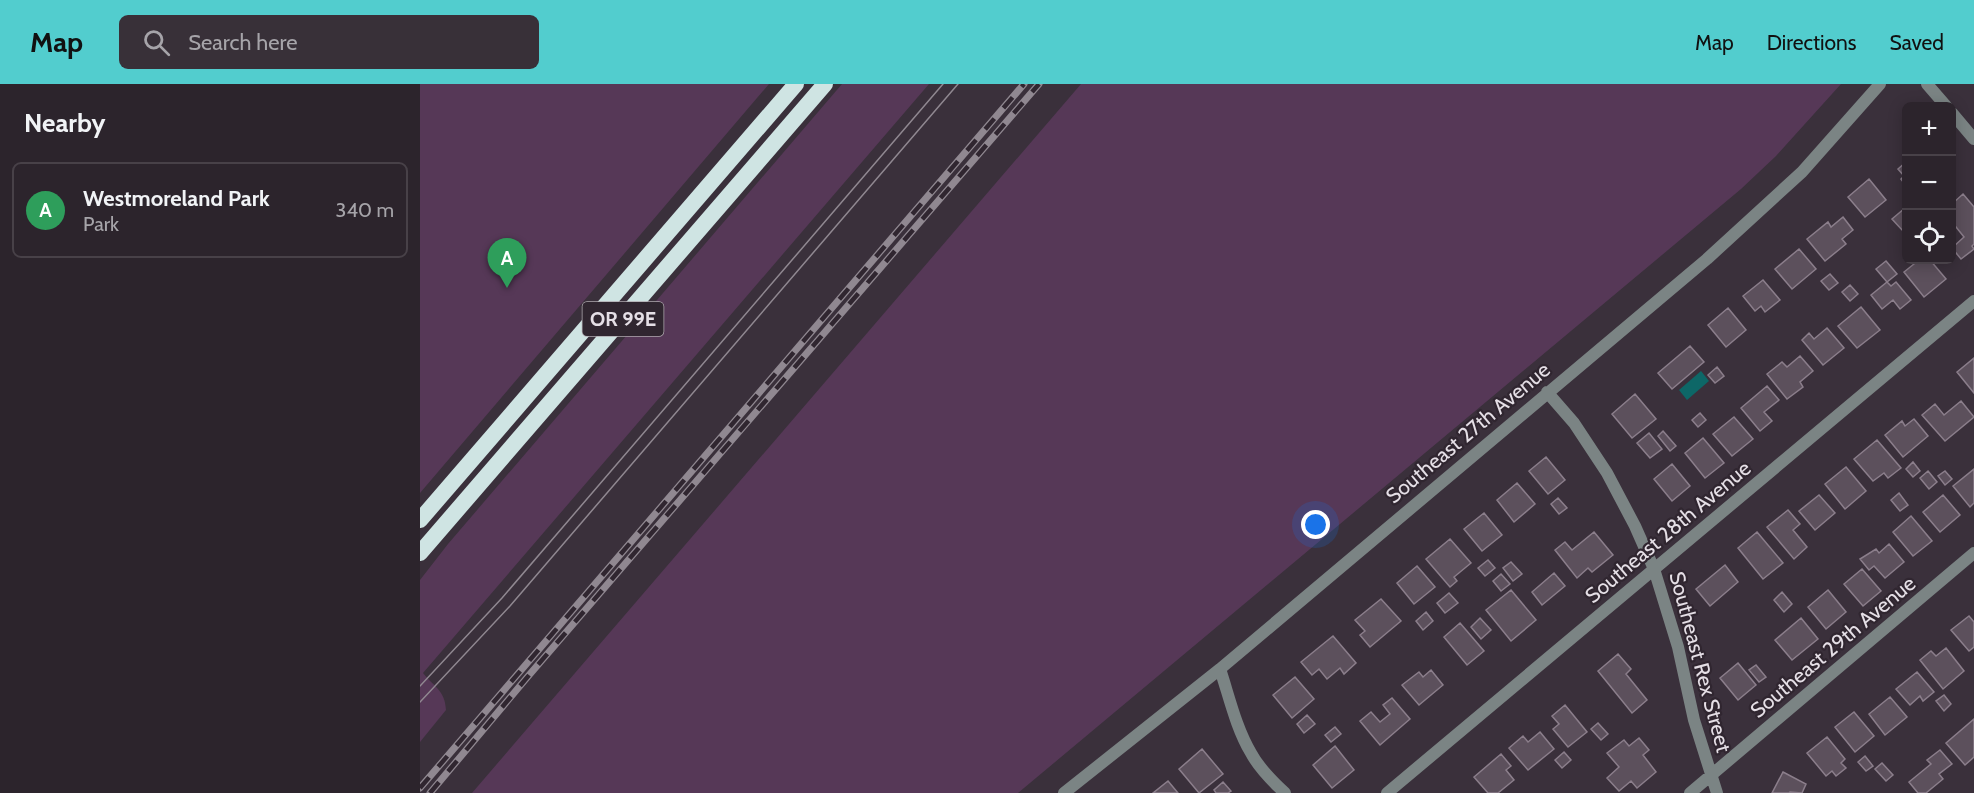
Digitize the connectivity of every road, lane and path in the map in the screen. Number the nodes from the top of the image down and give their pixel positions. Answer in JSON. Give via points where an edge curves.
{"nodes":[{"id":1,"x":796,"y":84,"type":"edge"},
{"id":2,"x":825,"y":84,"type":"edge"},
{"id":3,"x":1880,"y":84,"type":"edge"},
{"id":4,"x":1927,"y":84,"type":"edge"},
{"id":5,"x":1943,"y":102,"type":"edge"},
{"id":6,"x":1956,"y":118,"type":"edge"},
{"id":7,"x":1974,"y":139,"type":"edge"},
{"id":8,"x":1974,"y":301,"type":"edge"},
{"id":9,"x":1547,"y":392,"type":"junction"},
{"id":10,"x":420,"y":520,"type":"edge"},
{"id":11,"x":420,"y":553,"type":"edge"},
{"id":12,"x":1974,"y":553,"type":"edge"},
{"id":13,"x":1654,"y":569,"type":"junction"},
{"id":14,"x":1220,"y":669,"type":"junction"},
{"id":15,"x":1712,"y":775,"type":"junction"},
{"id":16,"x":1064,"y":793,"type":"edge"},
{"id":17,"x":1285,"y":793,"type":"edge"},
{"id":18,"x":1387,"y":793,"type":"edge"},
{"id":19,"x":1690,"y":793,"type":"edge"},
{"id":20,"x":1717,"y":793,"type":"edge"}],
"edges":[{"from":1,"to":10,"type":"highway","number":"OR 99E"},
{"from":2,"to":11,"type":"highway","number":"OR 99E"},
{"from":3,"to":9,"type":"street","name":"Southeast 27th Avenue","via":[[1802,172],[1707,259]]},
{"from":4,"to":5,"type":"street"},
{"from":6,"to":7,"type":"street"},
{"from":8,"to":13,"type":"street","name":"Southeast 28th Avenue"},
{"from":9,"to":13,"type":"street","name":"Southeast Rex Street","via":[[1574,423],[1607,473]]},
{"from":9,"to":14,"type":"street","name":"Southeast 27th Avenue"},
{"from":12,"to":15,"type":"street","name":"Southeast 29th Avenue"},
{"from":13,"to":15,"type":"street","name":"Southeast Rex Street"},
{"from":13,"to":18,"type":"street","name":"Southeast 28th Avenue"},
{"from":14,"to":16,"type":"street","name":"Southeast 27th Avenue"},
{"from":14,"to":17,"type":"street","via":[[1251,754]]},
{"from":15,"to":19,"type":"street","name":"Southeast 29th Avenue"},
{"from":15,"to":20,"type":"street","name":"Southeast Rex Street"}]}
